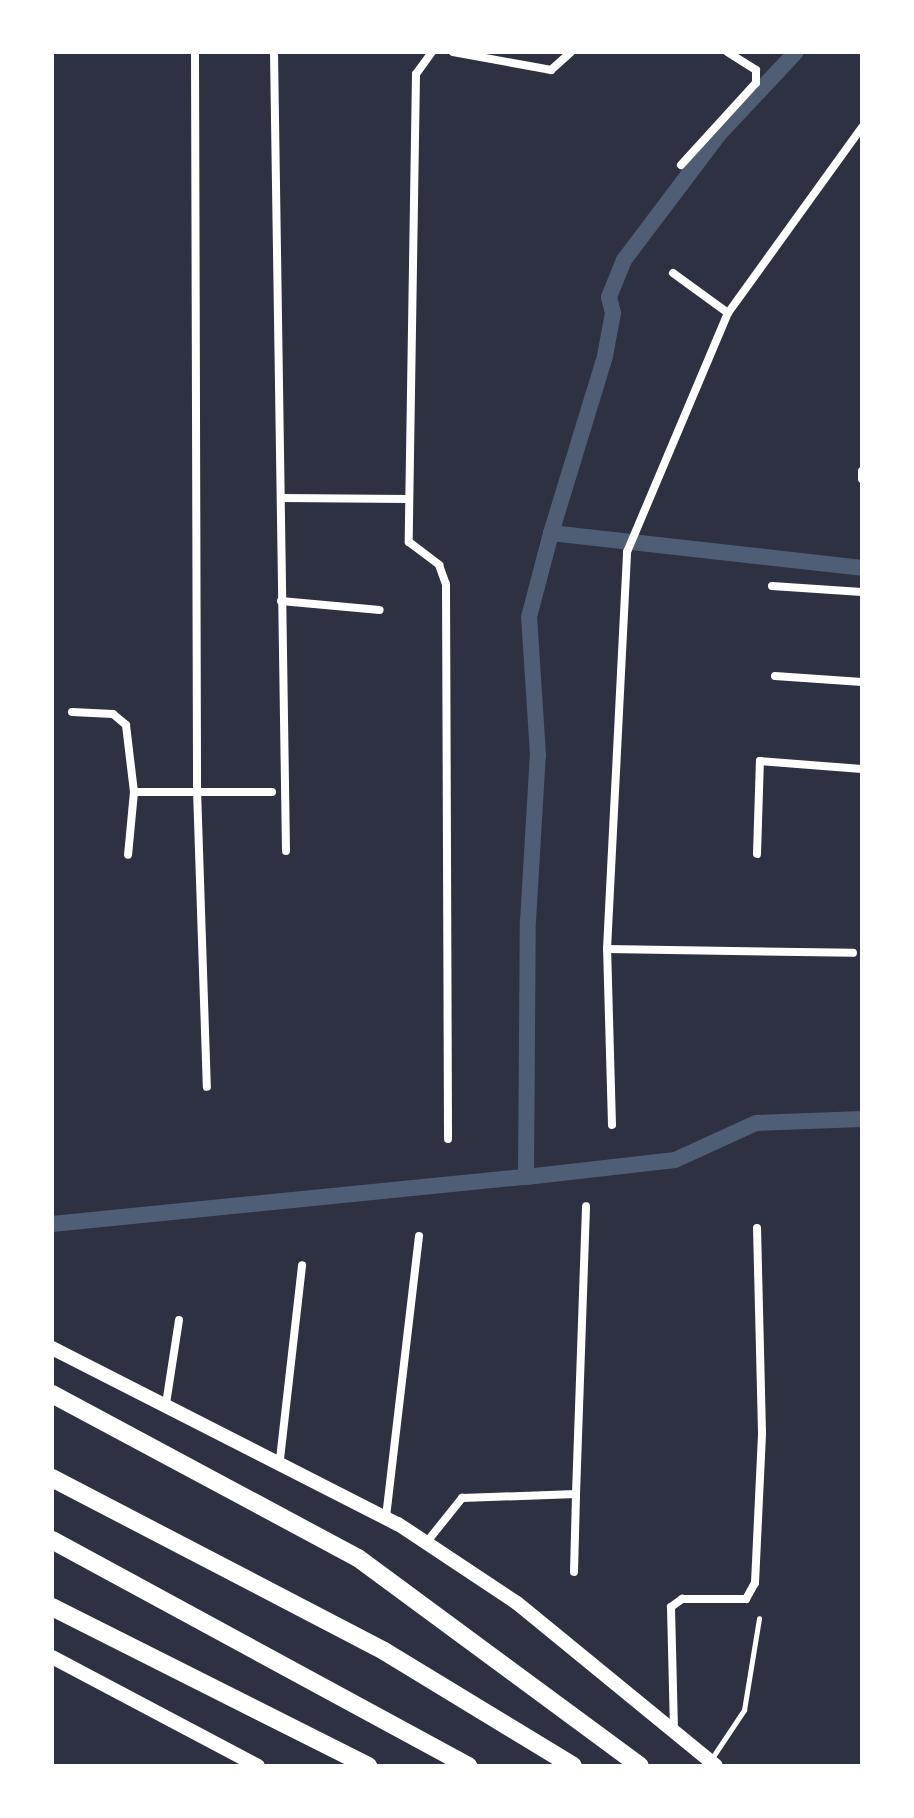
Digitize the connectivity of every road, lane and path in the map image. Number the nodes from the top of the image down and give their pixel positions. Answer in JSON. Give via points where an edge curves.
{"nodes":[{"id":1,"x":195,"y":52,"type":"edge"},
{"id":2,"x":274,"y":52,"type":"edge"},
{"id":3,"x":432,"y":52,"type":"edge"},
{"id":4,"x":453,"y":52,"type":"edge"},
{"id":5,"x":571,"y":52,"type":"edge"},
{"id":6,"x":727,"y":52,"type":"edge"},
{"id":7,"x":862,"y":127,"type":"edge"},
{"id":8,"x":681,"y":165,"type":"dead end"},
{"id":9,"x":673,"y":273,"type":"dead end"},
{"id":10,"x":728,"y":313,"type":"junction"},
{"id":11,"x":281,"y":498,"type":"junction"},
{"id":12,"x":409,"y":499,"type":"junction"},
{"id":13,"x":772,"y":586,"type":"dead end"},
{"id":14,"x":862,"y":592,"type":"edge"},
{"id":15,"x":281,"y":601,"type":"junction"},
{"id":16,"x":380,"y":610,"type":"dead end"},
{"id":17,"x":775,"y":676,"type":"dead end"},
{"id":18,"x":862,"y":682,"type":"edge"},
{"id":19,"x":72,"y":712,"type":"dead end"},
{"id":20,"x":862,"y":769,"type":"edge"},
{"id":21,"x":197,"y":790,"type":"junction"},
{"id":22,"x":134,"y":792,"type":"junction"},
{"id":23,"x":272,"y":792,"type":"dead end"},
{"id":24,"x":286,"y":851,"type":"dead end"},
{"id":25,"x":757,"y":854,"type":"dead end"},
{"id":26,"x":128,"y":855,"type":"dead end"},
{"id":27,"x":607,"y":949,"type":"junction"},
{"id":28,"x":853,"y":953,"type":"dead end"},
{"id":29,"x":207,"y":1087,"type":"dead end"},
{"id":30,"x":612,"y":1125,"type":"dead end"},
{"id":31,"x":448,"y":1139,"type":"dead end"},
{"id":32,"x":586,"y":1206,"type":"dead end"},
{"id":33,"x":757,"y":1228,"type":"dead end"},
{"id":34,"x":419,"y":1236,"type":"dead end"},
{"id":35,"x":302,"y":1265,"type":"dead end"},
{"id":36,"x":179,"y":1320,"type":"dead end"},
{"id":37,"x":52,"y":1348,"type":"edge"},
{"id":38,"x":52,"y":1394,"type":"edge"},
{"id":39,"x":166,"y":1404,"type":"junction"},
{"id":40,"x":280,"y":1459,"type":"junction"},
{"id":41,"x":52,"y":1478,"type":"edge"},
{"id":42,"x":576,"y":1494,"type":"junction"},
{"id":43,"x":386,"y":1517,"type":"junction"},
{"id":44,"x":52,"y":1540,"type":"edge"},
{"id":45,"x":426,"y":1543,"type":"junction"},
{"id":46,"x":574,"y":1572,"type":"dead end"},
{"id":47,"x":52,"y":1607,"type":"edge"},
{"id":48,"x":759,"y":1618,"type":"dead end"},
{"id":49,"x":52,"y":1657,"type":"edge"},
{"id":50,"x":674,"y":1731,"type":"junction"},
{"id":51,"x":713,"y":1763,"type":"edge"},
{"id":52,"x":258,"y":1766,"type":"edge"},
{"id":53,"x":368,"y":1766,"type":"edge"},
{"id":54,"x":469,"y":1766,"type":"edge"},
{"id":55,"x":573,"y":1766,"type":"edge"},
{"id":56,"x":640,"y":1766,"type":"edge"}],
"edges":[{"from":1,"to":21,"type":"street"},
{"from":2,"to":11,"type":"street"},
{"from":3,"to":12,"type":"street","via":[[416,74]]},
{"from":4,"to":5,"type":"street","via":[[551,70]]},
{"from":6,"to":8,"type":"street","via":[[756,70],[756,83]]},
{"from":7,"to":10,"type":"street"},
{"from":9,"to":10,"type":"street"},
{"from":10,"to":27,"type":"street","via":[[657,496],[627,552]]},
{"from":11,"to":12,"type":"street"},
{"from":11,"to":15,"type":"street"},
{"from":12,"to":31,"type":"street","via":[[412,550],[439,565],[446,584]]},
{"from":13,"to":14,"type":"street"},
{"from":15,"to":16,"type":"street"},
{"from":15,"to":24,"type":"street"},
{"from":17,"to":18,"type":"street"},
{"from":19,"to":22,"type":"street","via":[[123,719]]},
{"from":20,"to":25,"type":"street","via":[[760,761]]},
{"from":21,"to":22,"type":"street"},
{"from":21,"to":23,"type":"street"},
{"from":21,"to":29,"type":"street"},
{"from":22,"to":26,"type":"street"},
{"from":27,"to":28,"type":"street"},
{"from":27,"to":30,"type":"street"},
{"from":32,"to":42,"type":"street"},
{"from":33,"to":50,"type":"street","via":[[762,1432],[755,1583],[746,1599],[682,1599],[671,1607]]},
{"from":34,"to":43,"type":"street"},
{"from":35,"to":40,"type":"street"},
{"from":36,"to":39,"type":"street"},
{"from":37,"to":39,"type":"main road"},
{"from":38,"to":56,"type":"highway","via":[[358,1558]]},
{"from":39,"to":40,"type":"main road"},
{"from":40,"to":43,"type":"main road"},
{"from":41,"to":55,"type":"highway","via":[[384,1651]]},
{"from":42,"to":45,"type":"street","via":[[462,1498]]},
{"from":42,"to":46,"type":"street"},
{"from":43,"to":45,"type":"main road"},
{"from":44,"to":54,"type":"highway"},
{"from":45,"to":50,"type":"main road","via":[[517,1603]]},
{"from":47,"to":53,"type":"highway"},
{"from":48,"to":51,"type":"lane","via":[[744,1710]]},
{"from":49,"to":52,"type":"main road"},
{"from":50,"to":51,"type":"main road"}]}
